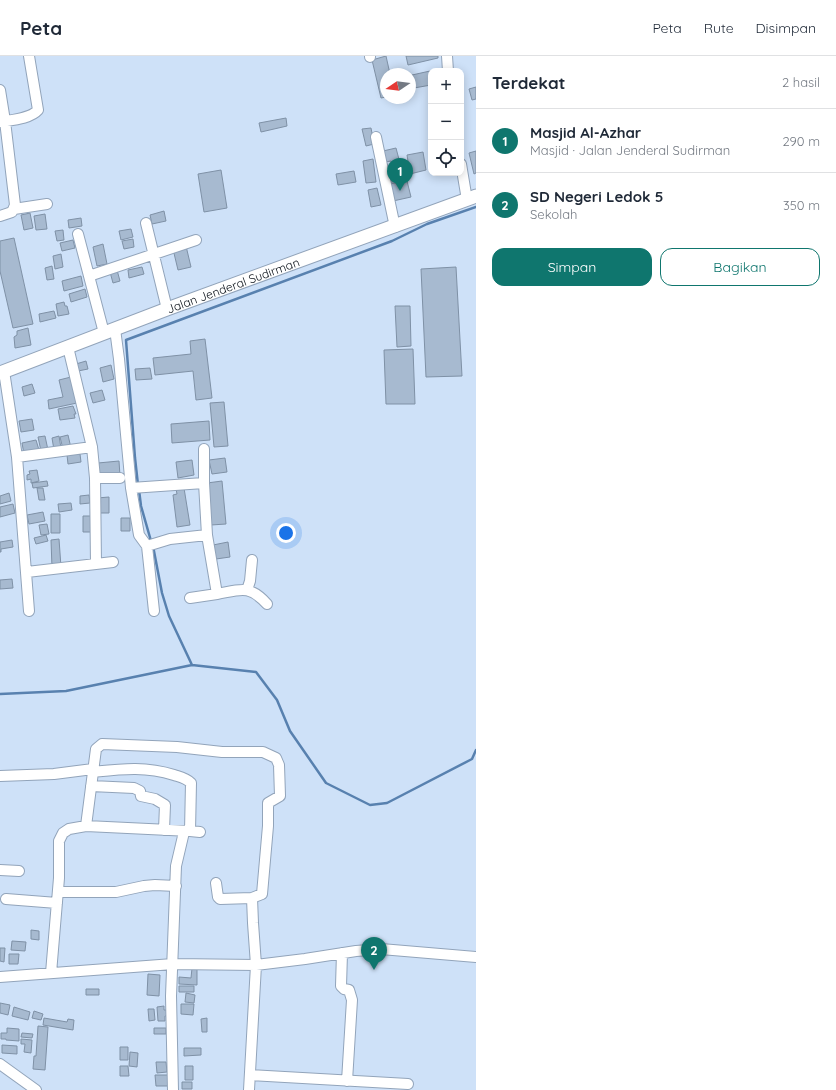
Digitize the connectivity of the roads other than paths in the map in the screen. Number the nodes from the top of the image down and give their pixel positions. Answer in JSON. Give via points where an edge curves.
{"nodes":[{"id":1,"x":29,"y":56,"type":"edge"},
{"id":2,"x":447,"y":56,"type":"edge"},
{"id":3,"x":448,"y":68,"type":"edge"},
{"id":4,"x":0,"y":90,"type":"edge"},
{"id":5,"x":3,"y":122,"type":"edge"},
{"id":6,"x":376,"y":137,"type":"dead end"},
{"id":7,"x":464,"y":173,"type":"edge"},
{"id":8,"x":472,"y":198,"type":"edge"},
{"id":9,"x":47,"y":204,"type":"dead end"},
{"id":10,"x":14,"y":209,"type":"junction"},
{"id":11,"x":0,"y":216,"type":"edge"},
{"id":12,"x":146,"y":223,"type":"dead end"},
{"id":13,"x":394,"y":227,"type":"junction"},
{"id":14,"x":78,"y":234,"type":"dead end"},
{"id":15,"x":196,"y":240,"type":"dead end"},
{"id":16,"x":154,"y":255,"type":"junction"},
{"id":17,"x":89,"y":276,"type":"junction"},
{"id":18,"x":167,"y":310,"type":"junction"},
{"id":19,"x":109,"y":331,"type":"junction"},
{"id":20,"x":68,"y":347,"type":"junction"},
{"id":21,"x":2,"y":372,"type":"edge"},
{"id":22,"x":92,"y":447,"type":"junction"},
{"id":23,"x":204,"y":449,"type":"dead end"},
{"id":24,"x":17,"y":457,"type":"junction"},
{"id":25,"x":95,"y":478,"type":"junction"},
{"id":26,"x":120,"y":478,"type":"dead end"},
{"id":27,"x":204,"y":483,"type":"junction"},
{"id":28,"x":137,"y":488,"type":"junction"},
{"id":29,"x":207,"y":535,"type":"junction"},
{"id":30,"x":153,"y":544,"type":"junction"},
{"id":31,"x":252,"y":560,"type":"dead end"},
{"id":32,"x":113,"y":562,"type":"dead end"},
{"id":33,"x":96,"y":564,"type":"junction"},
{"id":34,"x":27,"y":572,"type":"junction"},
{"id":35,"x":247,"y":590,"type":"junction"},
{"id":36,"x":216,"y":594,"type":"junction"},
{"id":37,"x":190,"y":598,"type":"dead end"},
{"id":38,"x":267,"y":604,"type":"dead end"},
{"id":39,"x":29,"y":610,"type":"dead end"},
{"id":40,"x":154,"y":611,"type":"dead end"},
{"id":41,"x":93,"y":770,"type":"junction"},
{"id":42,"x":0,"y":776,"type":"edge"},
{"id":43,"x":91,"y":786,"type":"junction"},
{"id":44,"x":86,"y":826,"type":"junction"},
{"id":45,"x":164,"y":830,"type":"junction"},
{"id":46,"x":191,"y":832,"type":"junction"},
{"id":47,"x":0,"y":870,"type":"edge"},
{"id":48,"x":19,"y":871,"type":"dead end"},
{"id":49,"x":216,"y":883,"type":"dead end"},
{"id":50,"x":176,"y":886,"type":"junction"},
{"id":51,"x":58,"y":892,"type":"junction"},
{"id":52,"x":252,"y":898,"type":"junction"},
{"id":53,"x":6,"y":899,"type":"dead end"},
{"id":54,"x":57,"y":903,"type":"junction"},
{"id":55,"x":342,"y":953,"type":"junction"},
{"id":56,"x":476,"y":957,"type":"edge"},
{"id":57,"x":173,"y":964,"type":"junction"},
{"id":58,"x":256,"y":964,"type":"junction"},
{"id":59,"x":51,"y":973,"type":"junction"},
{"id":60,"x":0,"y":977,"type":"edge"},
{"id":61,"x":0,"y":1064,"type":"edge"},
{"id":62,"x":250,"y":1075,"type":"junction"},
{"id":63,"x":347,"y":1081,"type":"junction"},
{"id":64,"x":408,"y":1084,"type":"dead end"},
{"id":65,"x":36,"y":1090,"type":"edge"},
{"id":66,"x":173,"y":1090,"type":"edge"},
{"id":67,"x":249,"y":1090,"type":"edge"}],
"edges":[{"from":1,"to":5,"type":"street","via":[[38,110]]},
{"from":2,"to":3,"type":"street"},
{"from":4,"to":5,"type":"street"},
{"from":5,"to":10,"type":"street"},
{"from":6,"to":13,"type":"street"},
{"from":7,"to":8,"type":"street"},
{"from":8,"to":13,"type":"main road","name":"Jalan Jenderal Sudirman"},
{"from":9,"to":10,"type":"street"},
{"from":10,"to":11,"type":"street"},
{"from":12,"to":16,"type":"street"},
{"from":13,"to":18,"type":"main road","name":"Jalan Jenderal Sudirman"},
{"from":14,"to":17,"type":"street"},
{"from":15,"to":16,"type":"street"},
{"from":16,"to":17,"type":"street"},
{"from":16,"to":18,"type":"street"},
{"from":17,"to":19,"type":"street"},
{"from":18,"to":19,"type":"main road","name":"Jalan Jenderal Sudirman"},
{"from":19,"to":20,"type":"main road","name":"Jalan Jenderal Sudirman"},
{"from":19,"to":28,"type":"street","via":[[119,358]]},
{"from":20,"to":21,"type":"main road","name":"Jalan Jenderal Sudirman"},
{"from":20,"to":22,"type":"street"},
{"from":21,"to":24,"type":"street"},
{"from":22,"to":24,"type":"street"},
{"from":22,"to":25,"type":"street"},
{"from":23,"to":27,"type":"street"},
{"from":24,"to":34,"type":"street"},
{"from":25,"to":26,"type":"street"},
{"from":25,"to":33,"type":"street"},
{"from":27,"to":28,"type":"street"},
{"from":27,"to":29,"type":"street"},
{"from":28,"to":30,"type":"street","via":[[139,535]]},
{"from":29,"to":30,"type":"street"},
{"from":29,"to":36,"type":"street"},
{"from":30,"to":40,"type":"street"},
{"from":31,"to":35,"type":"street"},
{"from":32,"to":33,"type":"street"},
{"from":33,"to":34,"type":"street"},
{"from":34,"to":39,"type":"street"},
{"from":35,"to":36,"type":"street"},
{"from":35,"to":38,"type":"street","via":[[259,595]]},
{"from":36,"to":37,"type":"street"},
{"from":41,"to":42,"type":"street"},
{"from":41,"to":43,"type":"street"},
{"from":41,"to":46,"type":"street","via":[[146,768],[187,779],[191,783]]},
{"from":41,"to":52,"type":"street","via":[[96,749],[102,744],[222,752],[263,752],[276,758],[279,765],[280,796],[268,803],[262,894]]},
{"from":43,"to":44,"type":"street"},
{"from":43,"to":45,"type":"street","via":[[134,788],[140,791],[141,796],[155,799],[165,805]]},
{"from":44,"to":45,"type":"street"},
{"from":44,"to":51,"type":"street","via":[[69,829],[63,833],[60,841]]},
{"from":45,"to":46,"type":"street"},
{"from":46,"to":50,"type":"street","via":[[176,866]]},
{"from":47,"to":48,"type":"street"},
{"from":49,"to":52,"type":"street","via":[[220,899]]},
{"from":50,"to":51,"type":"street","via":[[144,886],[116,892]]},
{"from":50,"to":57,"type":"street"},
{"from":51,"to":54,"type":"street"},
{"from":52,"to":58,"type":"street"},
{"from":53,"to":54,"type":"street"},
{"from":54,"to":59,"type":"street"},
{"from":55,"to":56,"type":"street","via":[[381,949]]},
{"from":55,"to":58,"type":"street"},
{"from":55,"to":63,"type":"street","via":[[341,986],[349,990],[352,1000]]},
{"from":57,"to":58,"type":"street"},
{"from":57,"to":59,"type":"street"},
{"from":57,"to":66,"type":"street"},
{"from":58,"to":62,"type":"street"},
{"from":59,"to":60,"type":"street"},
{"from":61,"to":65,"type":"street"},
{"from":62,"to":63,"type":"street"},
{"from":62,"to":67,"type":"street"},
{"from":63,"to":64,"type":"street"}]}
